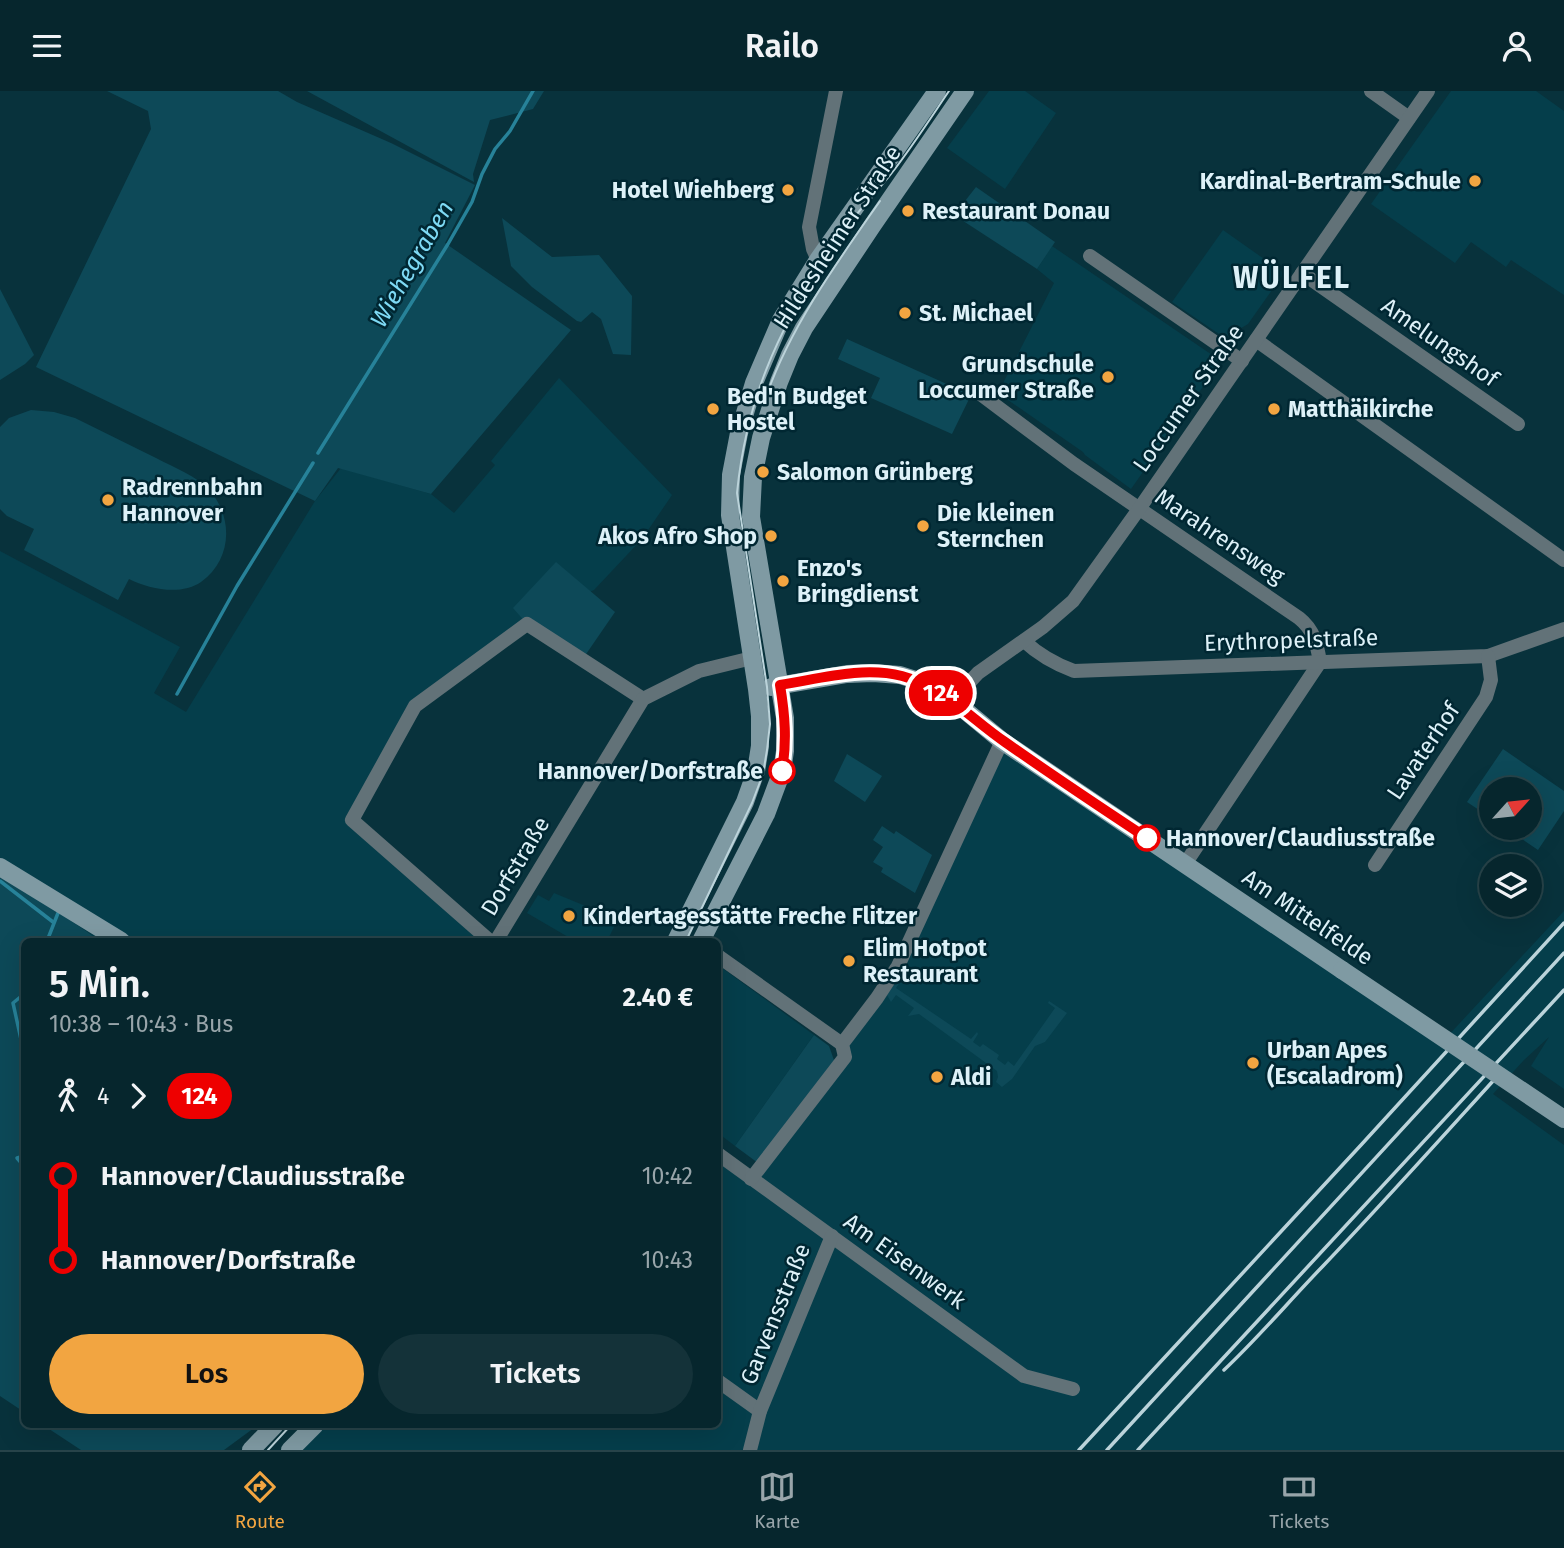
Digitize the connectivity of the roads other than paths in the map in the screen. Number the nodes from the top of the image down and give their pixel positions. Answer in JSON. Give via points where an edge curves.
{"nodes":[{"id":1,"x":836,"y":91,"type":"edge"},
{"id":2,"x":937,"y":91,"type":"edge"},
{"id":3,"x":965,"y":91,"type":"edge"},
{"id":4,"x":1371,"y":91,"type":"edge"},
{"id":5,"x":1428,"y":91,"type":"edge"},
{"id":6,"x":1409,"y":118,"type":"junction"},
{"id":7,"x":1090,"y":256,"type":"dead end"},
{"id":8,"x":818,"y":260,"type":"junction"},
{"id":9,"x":1302,"y":273,"type":"junction"},
{"id":10,"x":1256,"y":340,"type":"junction"},
{"id":11,"x":1242,"y":361,"type":"junction"},
{"id":12,"x":972,"y":390,"type":"dead end"},
{"id":13,"x":1518,"y":424,"type":"dead end"},
{"id":14,"x":1139,"y":509,"type":"junction"},
{"id":15,"x":1564,"y":560,"type":"edge"},
{"id":16,"x":1564,"y":629,"type":"edge"},
{"id":17,"x":1024,"y":641,"type":"junction"},
{"id":18,"x":1488,"y":656,"type":"junction"},
{"id":19,"x":744,"y":660,"type":"junction"},
{"id":20,"x":1320,"y":662,"type":"junction"},
{"id":21,"x":780,"y":685,"type":"junction"},
{"id":22,"x":757,"y":689,"type":"junction"},
{"id":23,"x":643,"y":699,"type":"junction"},
{"id":24,"x":953,"y":701,"type":"junction"},
{"id":25,"x":1002,"y":741,"type":"junction"},
{"id":26,"x":1185,"y":864,"type":"junction"},
{"id":27,"x":1375,"y":865,"type":"dead end"},
{"id":28,"x":0,"y":867,"type":"edge"},
{"id":29,"x":116,"y":938,"type":"edge"},
{"id":30,"x":487,"y":938,"type":"edge"},
{"id":31,"x":498,"y":938,"type":"edge"},
{"id":32,"x":677,"y":938,"type":"edge"},
{"id":33,"x":703,"y":938,"type":"edge"},
{"id":34,"x":721,"y":958,"type":"edge"},
{"id":35,"x":842,"y":1044,"type":"junction"},
{"id":36,"x":1564,"y":1119,"type":"edge"},
{"id":37,"x":721,"y":1156,"type":"edge"},
{"id":38,"x":751,"y":1179,"type":"junction"},
{"id":39,"x":832,"y":1236,"type":"junction"},
{"id":40,"x":721,"y":1383,"type":"edge"},
{"id":41,"x":1073,"y":1389,"type":"dead end"},
{"id":42,"x":760,"y":1411,"type":"junction"},
{"id":43,"x":272,"y":1428,"type":"edge"},
{"id":44,"x":312,"y":1428,"type":"edge"},
{"id":45,"x":251,"y":1450,"type":"edge"},
{"id":46,"x":290,"y":1450,"type":"edge"},
{"id":47,"x":750,"y":1450,"type":"edge"}],
"edges":[{"from":1,"to":8,"type":"street","via":[[809,226]]},
{"from":2,"to":8,"type":"main road","name":"Hildesheimer Straße"},
{"from":3,"to":21,"type":"main road","name":"Hildesheimer Straße","via":[[804,328],[779,381],[761,437],[751,517]]},
{"from":4,"to":6,"type":"street"},
{"from":5,"to":6,"type":"street","name":"Loccumer Straße"},
{"from":6,"to":9,"type":"street","name":"Loccumer Straße"},
{"from":7,"to":11,"type":"street"},
{"from":8,"to":19,"type":"main road","name":"Hildesheimer Straße","via":[[781,320],[757,373],[731,475],[730,515]]},
{"from":9,"to":10,"type":"street","name":"Loccumer Straße"},
{"from":9,"to":13,"type":"street","name":"Amelungshof"},
{"from":10,"to":11,"type":"street","name":"Loccumer Straße"},
{"from":10,"to":15,"type":"street"},
{"from":11,"to":14,"type":"street","name":"Loccumer Straße"},
{"from":12,"to":14,"type":"street","name":"Marahrensweg"},
{"from":14,"to":17,"type":"street","name":"Loccumer Straße","via":[[1073,601]]},
{"from":14,"to":20,"type":"street","name":"Marahrensweg","via":[[1308,625]]},
{"from":16,"to":18,"type":"street","name":"Erythropelstraße"},
{"from":17,"to":20,"type":"street","name":"Erythropelstraße","via":[[1074,671]]},
{"from":17,"to":24,"type":"street","name":"Loccumer Straße","via":[[978,673]]},
{"from":18,"to":20,"type":"street","name":"Erythropelstraße"},
{"from":18,"to":27,"type":"street","name":"Lavaterhof","via":[[1491,680],[1486,697]]},
{"from":19,"to":22,"type":"main road","name":"Hildesheimer Straße"},
{"from":19,"to":23,"type":"street","via":[[699,671]]},
{"from":20,"to":26,"type":"street"},
{"from":21,"to":22,"type":"main road","name":"Am Mittelfelde"},
{"from":21,"to":24,"type":"main road","name":"Am Mittelfelde","via":[[847,674],[900,675]]},
{"from":21,"to":33,"type":"main road","name":"Hildesheimer Straße","via":[[785,718],[782,771],[766,814]]},
{"from":22,"to":32,"type":"main road","name":"Hildesheimer Straße","via":[[760,746],[756,771]]},
{"from":23,"to":30,"type":"street","via":[[527,624],[415,706],[352,820]]},
{"from":23,"to":31,"type":"street","name":"Dorfstraße"},
{"from":24,"to":25,"type":"main road","name":"Am Mittelfelde"},
{"from":25,"to":26,"type":"main road","name":"Am Mittelfelde"},
{"from":25,"to":35,"type":"street","via":[[898,966]]},
{"from":26,"to":36,"type":"main road","name":"Am Mittelfelde","bridge":true},
{"from":28,"to":29,"type":"main road"},
{"from":34,"to":35,"type":"street"},
{"from":35,"to":38,"type":"street","via":[[845,1057]]},
{"from":37,"to":38,"type":"street","name":"Am Eisenwerk"},
{"from":38,"to":39,"type":"street","name":"Am Eisenwerk"},
{"from":39,"to":41,"type":"street","name":"Am Eisenwerk","via":[[1024,1376]]},
{"from":39,"to":42,"type":"street","name":"Garvensstraße"},
{"from":40,"to":42,"type":"street"},
{"from":42,"to":47,"type":"street","name":"Garvensstraße"},
{"from":43,"to":45,"type":"main road"},
{"from":44,"to":46,"type":"main road"}]}
